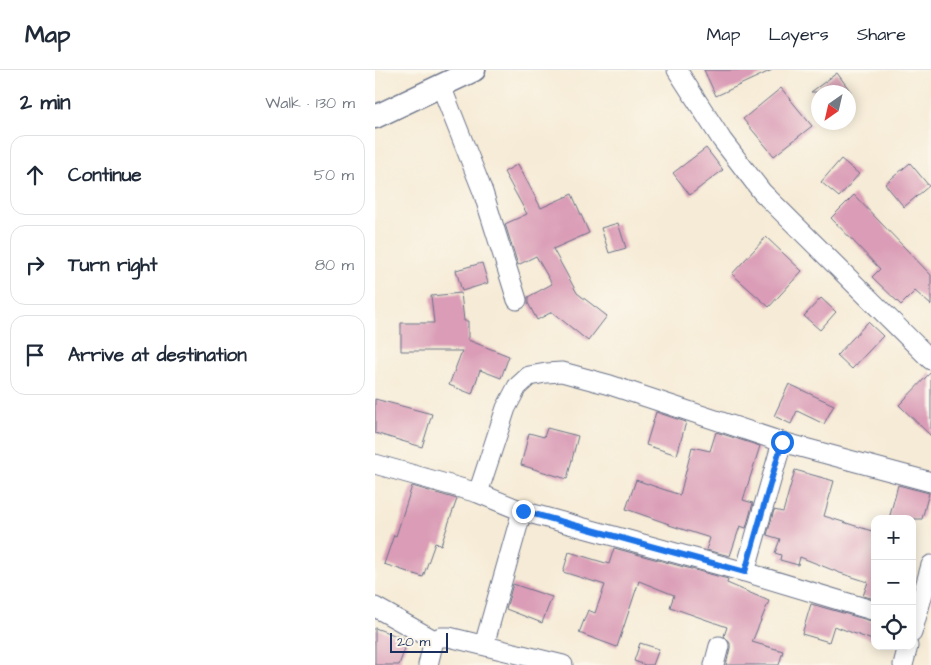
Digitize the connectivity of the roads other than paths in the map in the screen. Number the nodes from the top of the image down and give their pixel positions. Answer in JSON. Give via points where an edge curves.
{"nodes":[{"id":1,"x":474,"y":70,"type":"edge"},
{"id":2,"x":677,"y":70,"type":"edge"},
{"id":3,"x":441,"y":86,"type":"junction"},
{"id":4,"x":375,"y":116,"type":"edge"},
{"id":5,"x":517,"y":300,"type":"dead end"},
{"id":6,"x":931,"y":360,"type":"edge"},
{"id":7,"x":782,"y":442,"type":"junction"},
{"id":8,"x":375,"y":464,"type":"edge"},
{"id":9,"x":931,"y":482,"type":"edge"},
{"id":10,"x":478,"y":493,"type":"junction"},
{"id":11,"x":523,"y":511,"type":"junction"},
{"id":12,"x":931,"y":565,"type":"edge"},
{"id":13,"x":745,"y":572,"type":"junction"},
{"id":14,"x":375,"y":607,"type":"edge"},
{"id":15,"x":871,"y":610,"type":"edge"},
{"id":16,"x":918,"y":626,"type":"edge"},
{"id":17,"x":434,"y":640,"type":"junction"},
{"id":18,"x":484,"y":645,"type":"junction"},
{"id":19,"x":719,"y":646,"type":"dead end"},
{"id":20,"x":907,"y":650,"type":"edge"},
{"id":21,"x":429,"y":665,"type":"edge"},
{"id":22,"x":563,"y":665,"type":"edge"},
{"id":23,"x":714,"y":665,"type":"edge"},
{"id":24,"x":903,"y":665,"type":"edge"}],
"edges":[{"from":1,"to":3,"type":"street"},
{"from":2,"to":6,"type":"street","via":[[722,140],[762,192]]},
{"from":3,"to":4,"type":"street"},
{"from":3,"to":5,"type":"street","via":[[483,192]]},
{"from":7,"to":9,"type":"street"},
{"from":7,"to":10,"type":"street","via":[[610,385],[562,372],[546,373],[529,376],[517,387],[506,408]]},
{"from":7,"to":13,"type":"street"},
{"from":8,"to":10,"type":"street"},
{"from":10,"to":11,"type":"street"},
{"from":11,"to":13,"type":"street"},
{"from":11,"to":18,"type":"street"},
{"from":12,"to":16,"type":"street"},
{"from":13,"to":15,"type":"street"},
{"from":14,"to":17,"type":"street"},
{"from":17,"to":18,"type":"street","via":[[449,637]]},
{"from":17,"to":21,"type":"street"},
{"from":18,"to":22,"type":"street"},
{"from":19,"to":23,"type":"street"},
{"from":20,"to":24,"type":"street"}]}
